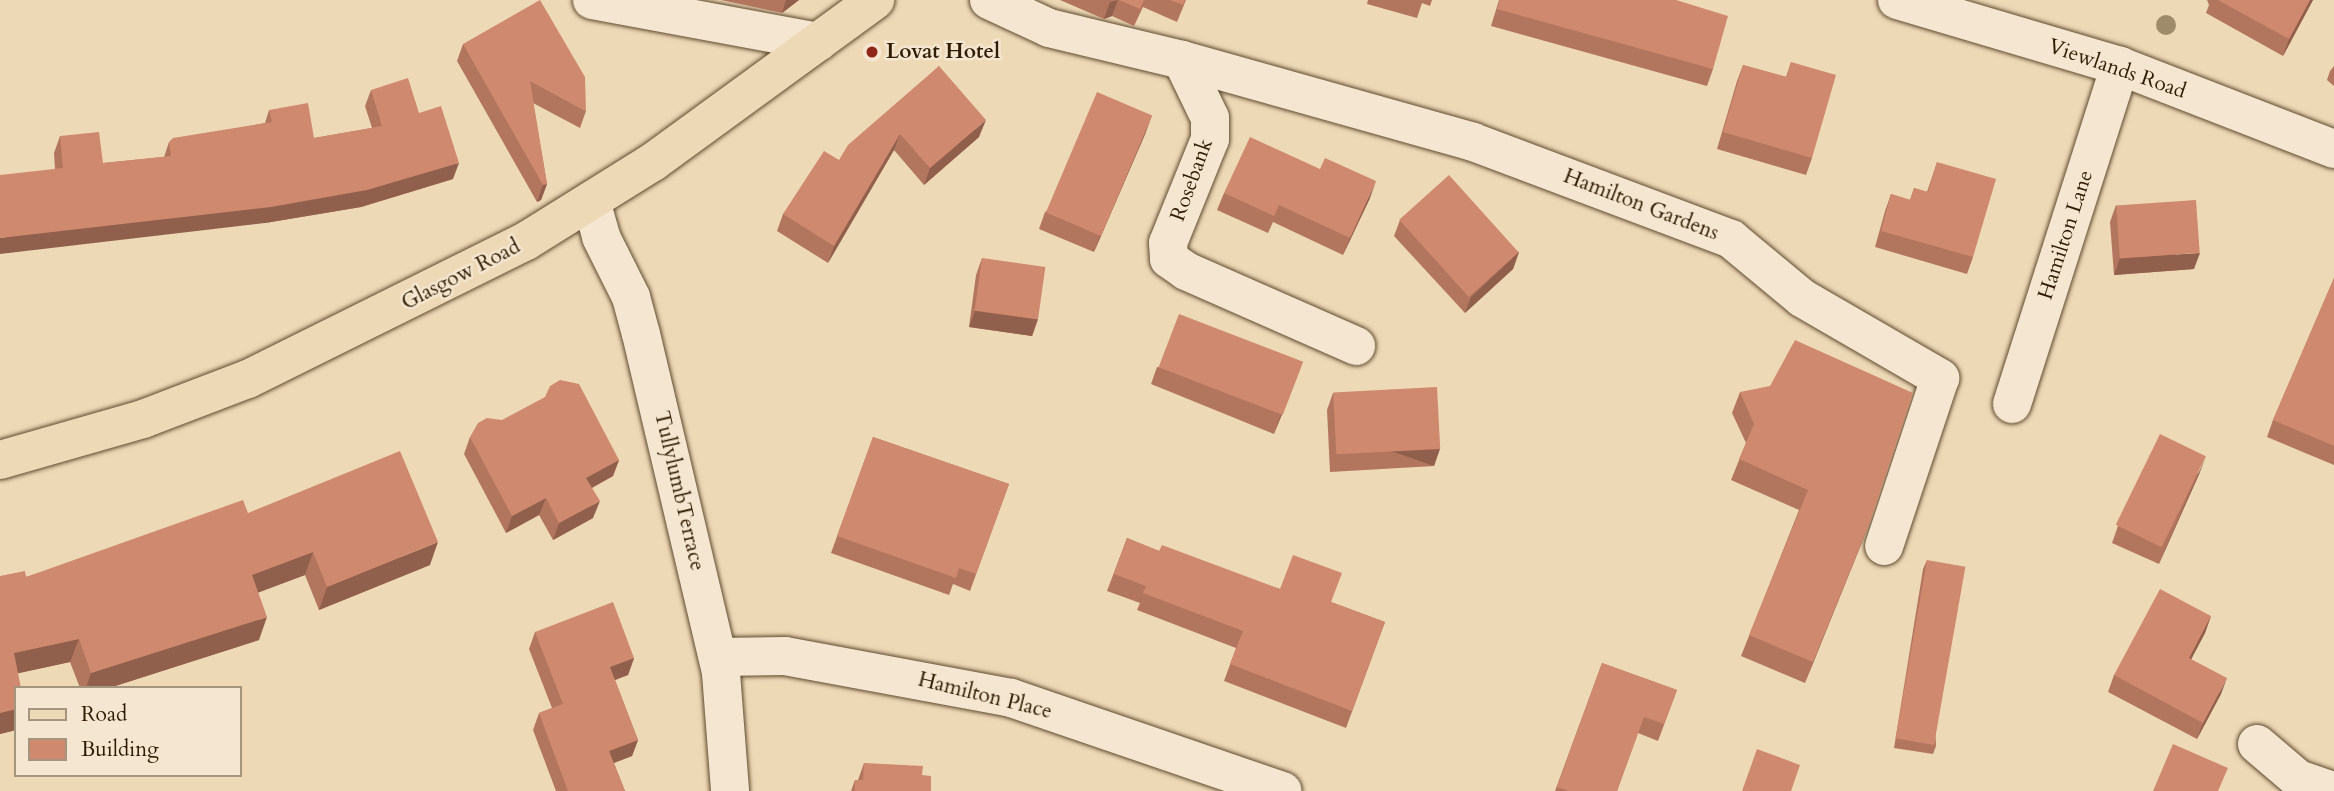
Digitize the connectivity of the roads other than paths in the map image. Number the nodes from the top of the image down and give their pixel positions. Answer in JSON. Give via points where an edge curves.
{"nodes":[{"id":1,"x":592,"y":0,"type":"edge"},
{"id":2,"x":875,"y":0,"type":"edge"},
{"id":3,"x":989,"y":0,"type":"edge"},
{"id":4,"x":1897,"y":0,"type":"edge"},
{"id":5,"x":818,"y":42,"type":"junction"},
{"id":6,"x":1182,"y":60,"type":"junction"},
{"id":7,"x":2120,"y":66,"type":"junction"},
{"id":8,"x":2334,"y":149,"type":"edge"},
{"id":9,"x":592,"y":201,"type":"junction"},
{"id":10,"x":1356,"y":346,"type":"dead end"},
{"id":11,"x":2012,"y":404,"type":"dead end"},
{"id":12,"x":0,"y":460,"type":"edge"},
{"id":13,"x":1884,"y":546,"type":"dead end"},
{"id":14,"x":718,"y":657,"type":"junction"},
{"id":15,"x":2257,"y":744,"type":"dead end"},
{"id":16,"x":2308,"y":787,"type":"edge"},
{"id":17,"x":730,"y":791,"type":"edge"},
{"id":18,"x":1283,"y":791,"type":"edge"}],
"edges":[{"from":1,"to":5,"type":"street"},
{"from":2,"to":5,"type":"main road","name":"Glasgow Road"},
{"from":3,"to":6,"type":"street","via":[[1049,28]]},
{"from":4,"to":7,"type":"street","name":"Viewlands Road"},
{"from":5,"to":9,"type":"main road","name":"Glasgow Road"},
{"from":6,"to":10,"type":"street","name":"Rosebank","via":[[1210,118],[1210,139],[1168,243],[1169,259],[1186,271]]},
{"from":6,"to":13,"type":"street","name":"Hamilton Gardens","via":[[1473,142],[1731,239],[1802,298],[1940,378]]},
{"from":7,"to":8,"type":"street","name":"Viewlands Road"},
{"from":7,"to":11,"type":"street","name":"Hamilton Lane"},
{"from":9,"to":12,"type":"main road","name":"Glasgow Road","via":[[445,284],[248,379],[143,419]]},
{"from":9,"to":14,"type":"street","name":"TullylumbTerrace","via":[[601,237],[622,275],[638,321]]},
{"from":14,"to":17,"type":"street","name":"TullylumbTerrace","via":[[731,757]]},
{"from":14,"to":18,"type":"street","name":"Hamilton Place","via":[[785,656],[1011,698]]},
{"from":15,"to":16,"type":"street"}]}
